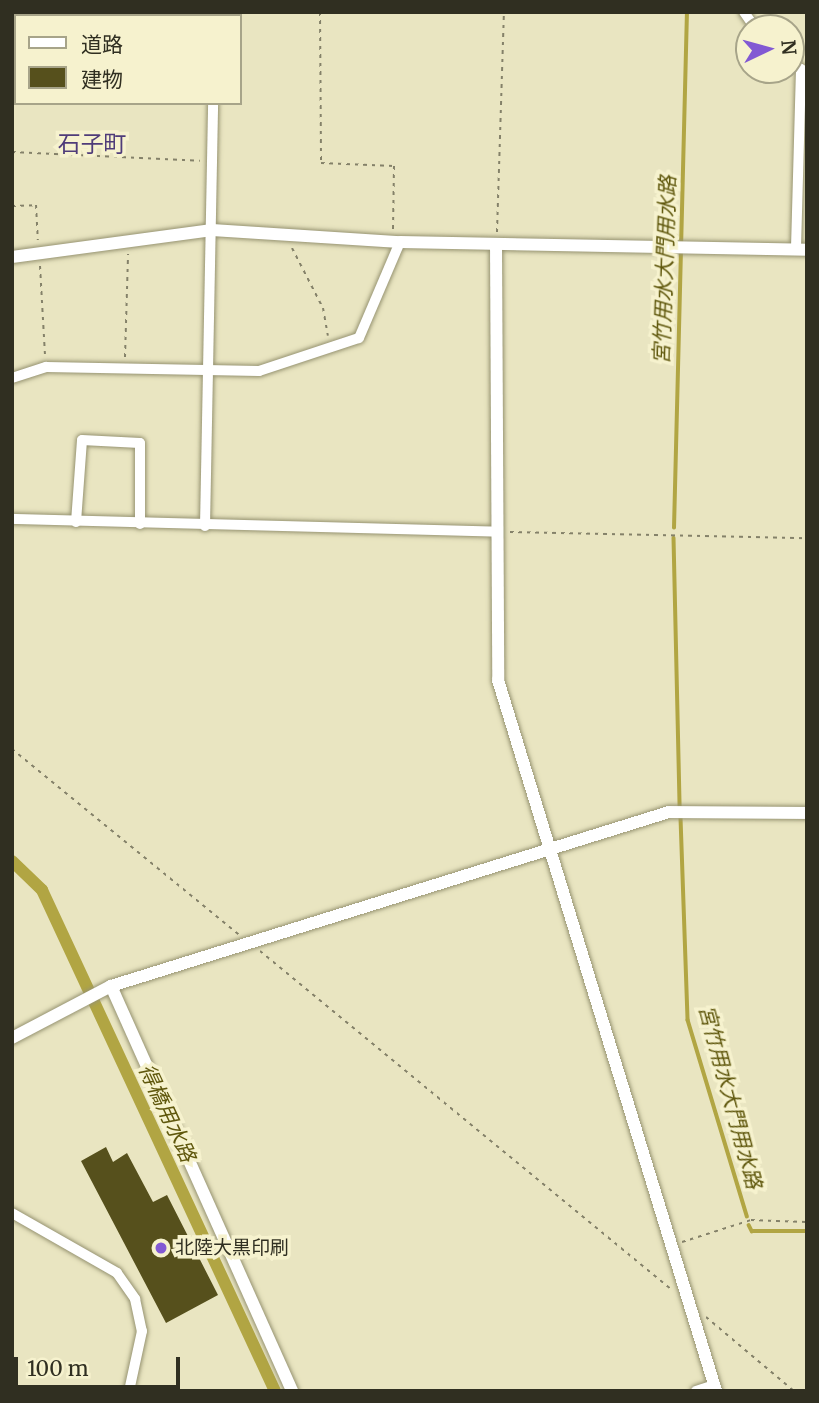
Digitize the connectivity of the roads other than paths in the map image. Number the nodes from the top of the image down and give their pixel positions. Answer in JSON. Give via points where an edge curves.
{"nodes":[{"id":1,"x":801,"y":84,"type":"edge"},
{"id":2,"x":212,"y":105,"type":"edge"},
{"id":3,"x":212,"y":230,"type":"junction"},
{"id":4,"x":396,"y":242,"type":"junction"},
{"id":5,"x":496,"y":244,"type":"junction"},
{"id":6,"x":801,"y":250,"type":"edge"},
{"id":7,"x":12,"y":257,"type":"edge"},
{"id":8,"x":206,"y":370,"type":"junction"},
{"id":9,"x":12,"y":378,"type":"edge"},
{"id":10,"x":12,"y":519,"type":"edge"},
{"id":11,"x":76,"y":522,"type":"junction"},
{"id":12,"x":140,"y":524,"type":"junction"},
{"id":13,"x":205,"y":526,"type":"junction"},
{"id":14,"x":496,"y":532,"type":"junction"},
{"id":15,"x":807,"y":813,"type":"edge"},
{"id":16,"x":550,"y":854,"type":"junction"},
{"id":17,"x":111,"y":986,"type":"junction"},
{"id":18,"x":12,"y":1038,"type":"edge"},
{"id":19,"x":12,"y":1213,"type":"edge"},
{"id":20,"x":715,"y":1388,"type":"edge"},
{"id":21,"x":129,"y":1391,"type":"edge"},
{"id":22,"x":292,"y":1391,"type":"edge"},
{"id":23,"x":696,"y":1391,"type":"edge"}],
"edges":[{"from":1,"to":6,"type":"street"},
{"from":2,"to":3,"type":"street"},
{"from":3,"to":4,"type":"street"},
{"from":3,"to":7,"type":"street","via":[[129,239],[40,257]]},
{"from":3,"to":8,"type":"street"},
{"from":4,"to":5,"type":"street"},
{"from":4,"to":8,"type":"street","via":[[359,338],[329,343],[259,371]]},
{"from":5,"to":6,"type":"street"},
{"from":5,"to":14,"type":"street"},
{"from":8,"to":9,"type":"street","via":[[46,367]]},
{"from":8,"to":13,"type":"street"},
{"from":10,"to":11,"type":"street"},
{"from":11,"to":12,"type":"street"},
{"from":11,"to":12,"type":"street","via":[[82,440],[140,443]]},
{"from":12,"to":13,"type":"street"},
{"from":13,"to":14,"type":"street"},
{"from":14,"to":16,"type":"street","via":[[498,680]]},
{"from":15,"to":16,"type":"street","via":[[669,812]]},
{"from":16,"to":17,"type":"street"},
{"from":16,"to":20,"type":"street"},
{"from":17,"to":18,"type":"street"},
{"from":17,"to":22,"type":"street"},
{"from":19,"to":21,"type":"street","via":[[117,1273],[135,1299],[142,1331]]},
{"from":20,"to":23,"type":"street"}]}
